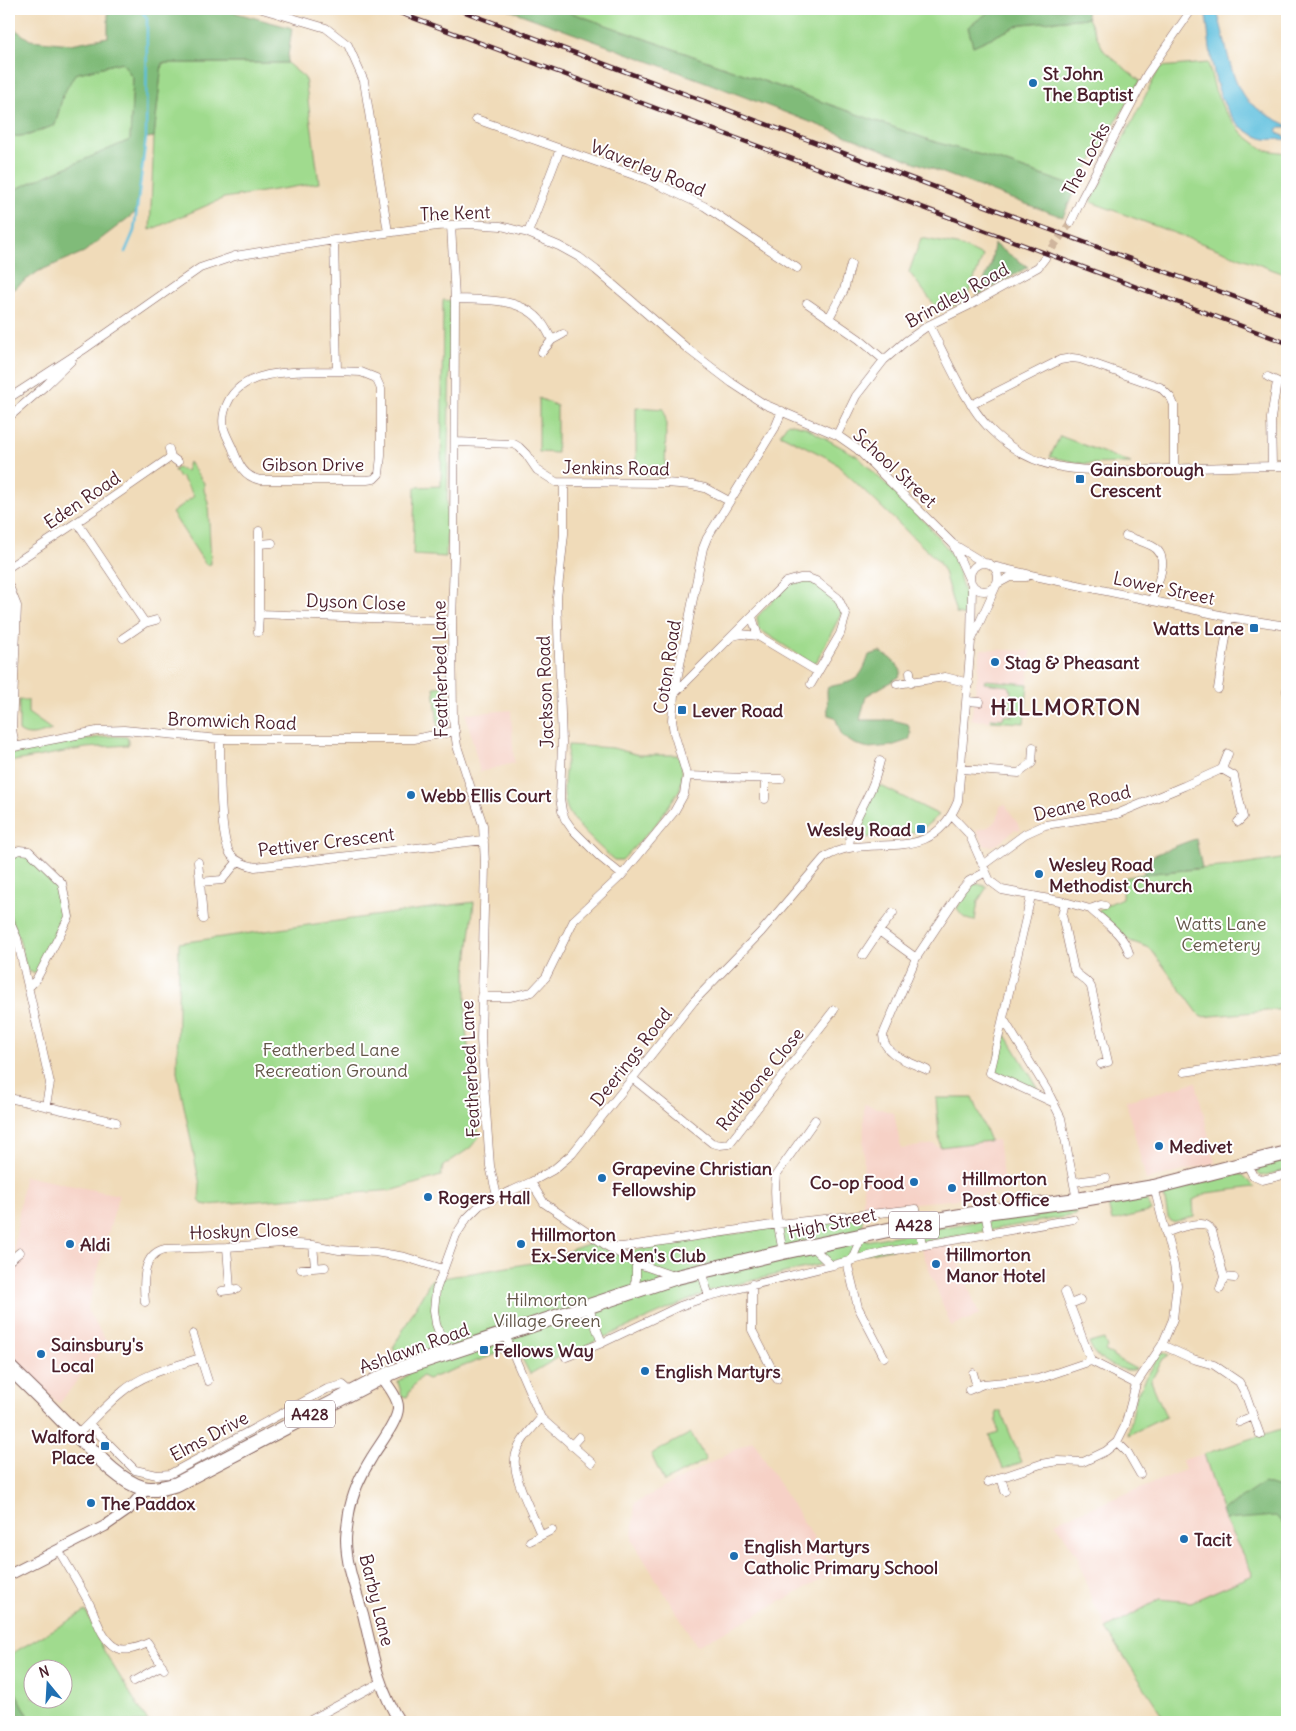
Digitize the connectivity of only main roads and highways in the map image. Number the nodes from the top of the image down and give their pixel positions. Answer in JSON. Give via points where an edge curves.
{"nodes":[{"id":1,"x":1287,"y":1153,"type":"edge"},
{"id":2,"x":678,"y":1277,"type":"joint"},
{"id":3,"x":9,"y":1368,"type":"edge"}],
"edges":[{"from":1,"to":2,"type":"highway","name":"High Street","number":"A428","via":[[1154,1187],[917,1224]]},
{"from":2,"to":3,"type":"highway","name":"Ashlawn Road","number":"A428","via":[[405,1367],[177,1484],[163,1488],[146,1489],[131,1483],[110,1467]]}]}
